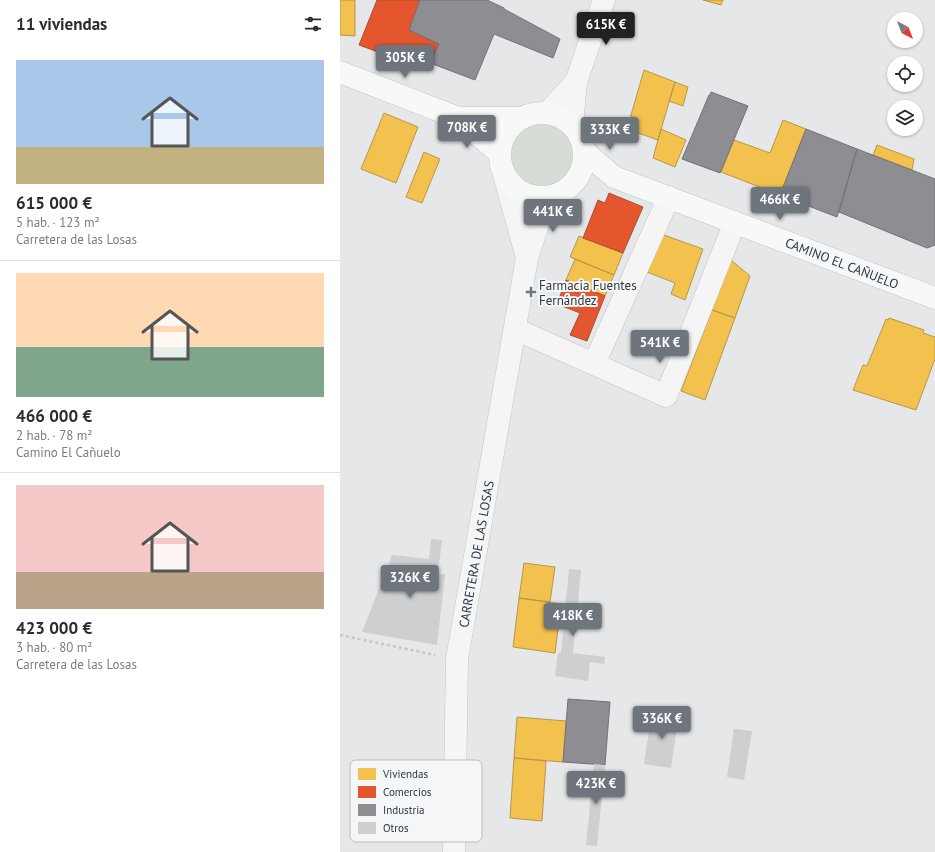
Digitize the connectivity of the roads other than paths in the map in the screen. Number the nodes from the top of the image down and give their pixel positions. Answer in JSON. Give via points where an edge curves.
{"nodes":[{"id":1,"x":604,"y":0,"type":"edge"},
{"id":2,"x":340,"y":72,"type":"edge"},
{"id":3,"x":576,"y":82,"type":"junction"},
{"id":4,"x":548,"y":112,"type":"junction"},
{"id":5,"x":458,"y":118,"type":"junction"},
{"id":6,"x":520,"y":118,"type":"junction"},
{"id":7,"x":572,"y":124,"type":"junction"},
{"id":8,"x":585,"y":152,"type":"junction"},
{"id":9,"x":499,"y":153,"type":"junction"},
{"id":10,"x":504,"y":175,"type":"junction"},
{"id":11,"x":614,"y":177,"type":"junction"},
{"id":12,"x":575,"y":180,"type":"junction"},
{"id":13,"x":547,"y":197,"type":"junction"},
{"id":14,"x":669,"y":197,"type":"junction"},
{"id":15,"x":735,"y":222,"type":"junction"},
{"id":16,"x":527,"y":258,"type":"junction"},
{"id":17,"x":935,"y":298,"type":"edge"},
{"id":18,"x":515,"y":329,"type":"junction"},
{"id":19,"x":594,"y":364,"type":"junction"},
{"id":20,"x":455,"y":760,"type":"edge"},
{"id":21,"x":454,"y":842,"type":"edge"},
{"id":22,"x":454,"y":852,"type":"edge"}],
"edges":[{"from":1,"to":3,"type":"street"},
{"from":2,"to":5,"type":"street"},
{"from":3,"to":4,"type":"street"},
{"from":3,"to":7,"type":"street"},
{"from":4,"to":6,"type":"street","via":[[533,112]]},
{"from":4,"to":7,"type":"street"},
{"from":5,"to":6,"type":"street"},
{"from":5,"to":9,"type":"street"},
{"from":6,"to":9,"type":"street","via":[[504,135]]},
{"from":7,"to":8,"type":"street"},
{"from":8,"to":11,"type":"street","name":"CAMINO EL CAÑUELO"},
{"from":8,"to":12,"type":"street","via":[[583,166]]},
{"from":9,"to":10,"type":"street"},
{"from":10,"to":13,"type":"street","via":[[523,193]]},
{"from":10,"to":16,"type":"street","name":"CARRETERA DE LAS LOSAS"},
{"from":11,"to":12,"type":"street","name":"CAMINO EL CAÑUELO"},
{"from":11,"to":14,"type":"street","name":"CAMINO EL CAÑUELO"},
{"from":12,"to":13,"type":"street","via":[[561,193]]},
{"from":13,"to":16,"type":"street","name":"CARRETERA DE LAS LOSAS"},
{"from":14,"to":15,"type":"street","name":"CAMINO EL CAÑUELO"},
{"from":14,"to":19,"type":"street"},
{"from":15,"to":17,"type":"street","name":"CAMINO EL CAÑUELO"},
{"from":15,"to":19,"type":"street","via":[[666,396]]},
{"from":16,"to":18,"type":"street","name":"CARRETERA DE LAS LOSAS"},
{"from":18,"to":19,"type":"street"},
{"from":18,"to":20,"type":"street","name":"CARRETERA DE LAS LOSAS","via":[[457,659]]},
{"from":21,"to":22,"type":"street","name":"CARRETERA DE LAS LOSAS"}]}
